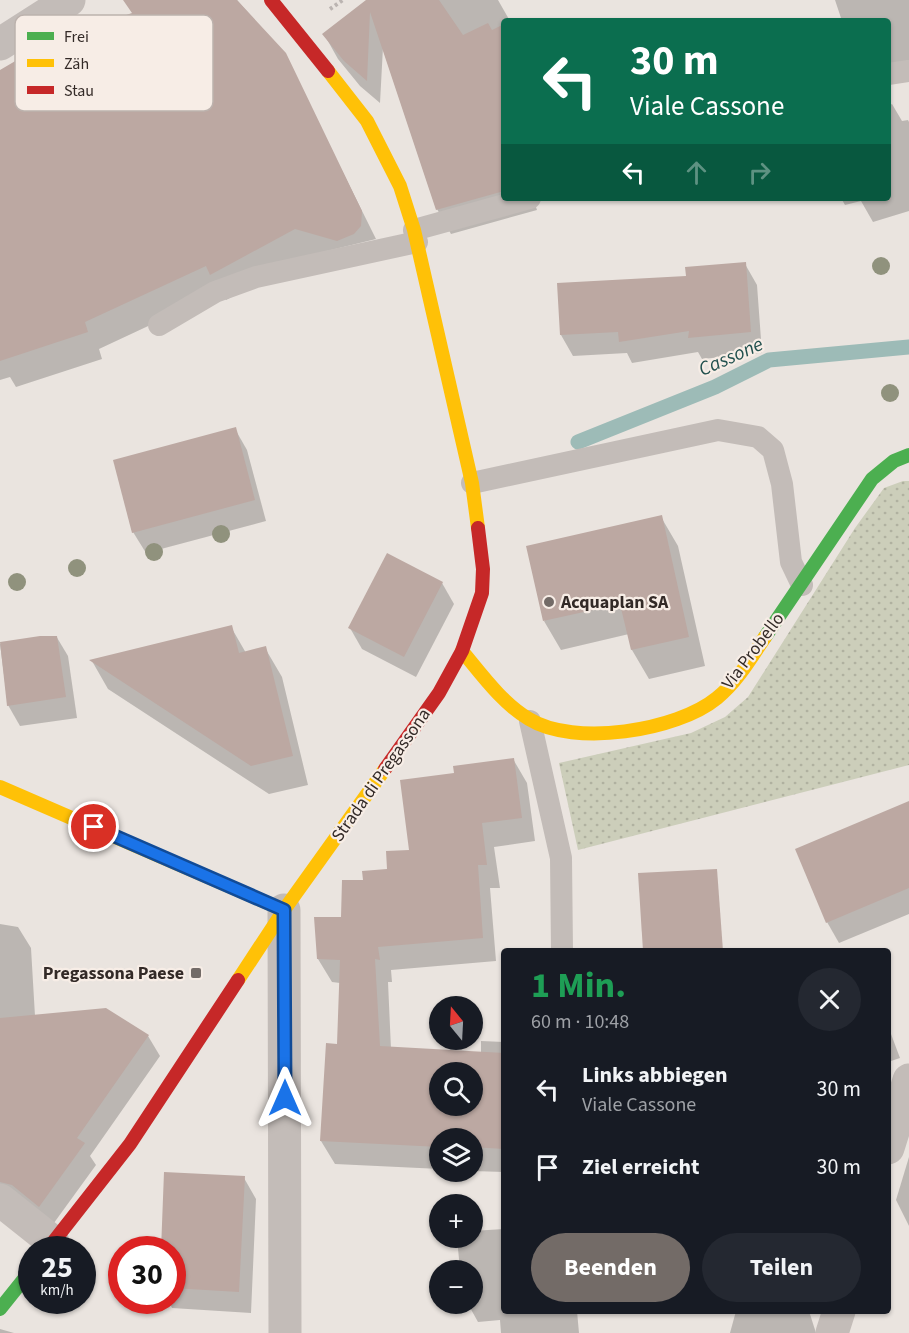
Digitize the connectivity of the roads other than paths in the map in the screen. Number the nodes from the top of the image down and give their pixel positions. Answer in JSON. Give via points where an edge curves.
{"nodes":[{"id":1,"x":69,"y":0,"type":"edge"},
{"id":2,"x":271,"y":0,"type":"edge"},
{"id":3,"x":45,"y":15,"type":"edge"},
{"id":4,"x":15,"y":34,"type":"edge"},
{"id":5,"x":0,"y":44,"type":"edge"},
{"id":6,"x":909,"y":71,"type":"edge"},
{"id":7,"x":891,"y":74,"type":"edge"},
{"id":8,"x":521,"y":201,"type":"edge"},
{"id":9,"x":416,"y":236,"type":"junction"},
{"id":10,"x":159,"y":325,"type":"dead end"},
{"id":11,"x":909,"y":455,"type":"edge"},
{"id":12,"x":471,"y":483,"type":"junction"},
{"id":13,"x":802,"y":585,"type":"junction"},
{"id":14,"x":462,"y":651,"type":"junction"},
{"id":15,"x":530,"y":721,"type":"junction"},
{"id":16,"x":0,"y":787,"type":"edge"},
{"id":17,"x":284,"y":910,"type":"junction"},
{"id":18,"x":562,"y":948,"type":"edge"},
{"id":19,"x":909,"y":1080,"type":"edge"},
{"id":20,"x":891,"y":1138,"type":"edge"},
{"id":21,"x":0,"y":1200,"type":"edge"},
{"id":22,"x":39,"y":1236,"type":"edge"},
{"id":23,"x":58,"y":1236,"type":"edge"},
{"id":24,"x":18,"y":1286,"type":"edge"},
{"id":25,"x":0,"y":1309,"type":"edge"},
{"id":26,"x":838,"y":1314,"type":"edge"},
{"id":27,"x":285,"y":1333,"type":"edge"},
{"id":28,"x":832,"y":1333,"type":"edge"}],
"edges":[{"from":1,"to":3,"type":"street"},
{"from":2,"to":9,"type":"street","name":"Strada di Pregassona","via":[[367,121],[400,186]]},
{"from":4,"to":5,"type":"street"},
{"from":6,"to":7,"type":"lane"},
{"from":8,"to":9,"type":"lane"},
{"from":9,"to":10,"type":"lane","via":[[256,277],[215,292]]},
{"from":9,"to":12,"type":"street","name":"Strada di Pregassona"},
{"from":11,"to":13,"type":"street","name":"Via Probello","via":[[894,460],[872,479]]},
{"from":12,"to":13,"type":"lane","via":[[718,430],[758,437],[773,450],[779,465],[791,562]]},
{"from":12,"to":14,"type":"street","name":"Strada di Pregassona","via":[[483,569],[482,593]]},
{"from":13,"to":15,"type":"street","name":"Via Probello","via":[[738,676],[713,702],[679,719],[642,728],[560,731]]},
{"from":14,"to":15,"type":"street","name":"Via Probello"},
{"from":14,"to":17,"type":"street","name":"Strada di Pregassona","via":[[439,693]]},
{"from":15,"to":18,"type":"lane","via":[[561,858]]},
{"from":16,"to":17,"type":"street"},
{"from":17,"to":23,"type":"street","name":"Strada di Pregassona","via":[[130,1144]]},
{"from":17,"to":27,"type":"street"},
{"from":19,"to":20,"type":"street"},
{"from":21,"to":22,"type":"street"},
{"from":24,"to":25,"type":"street"},
{"from":26,"to":28,"type":"street"}]}
